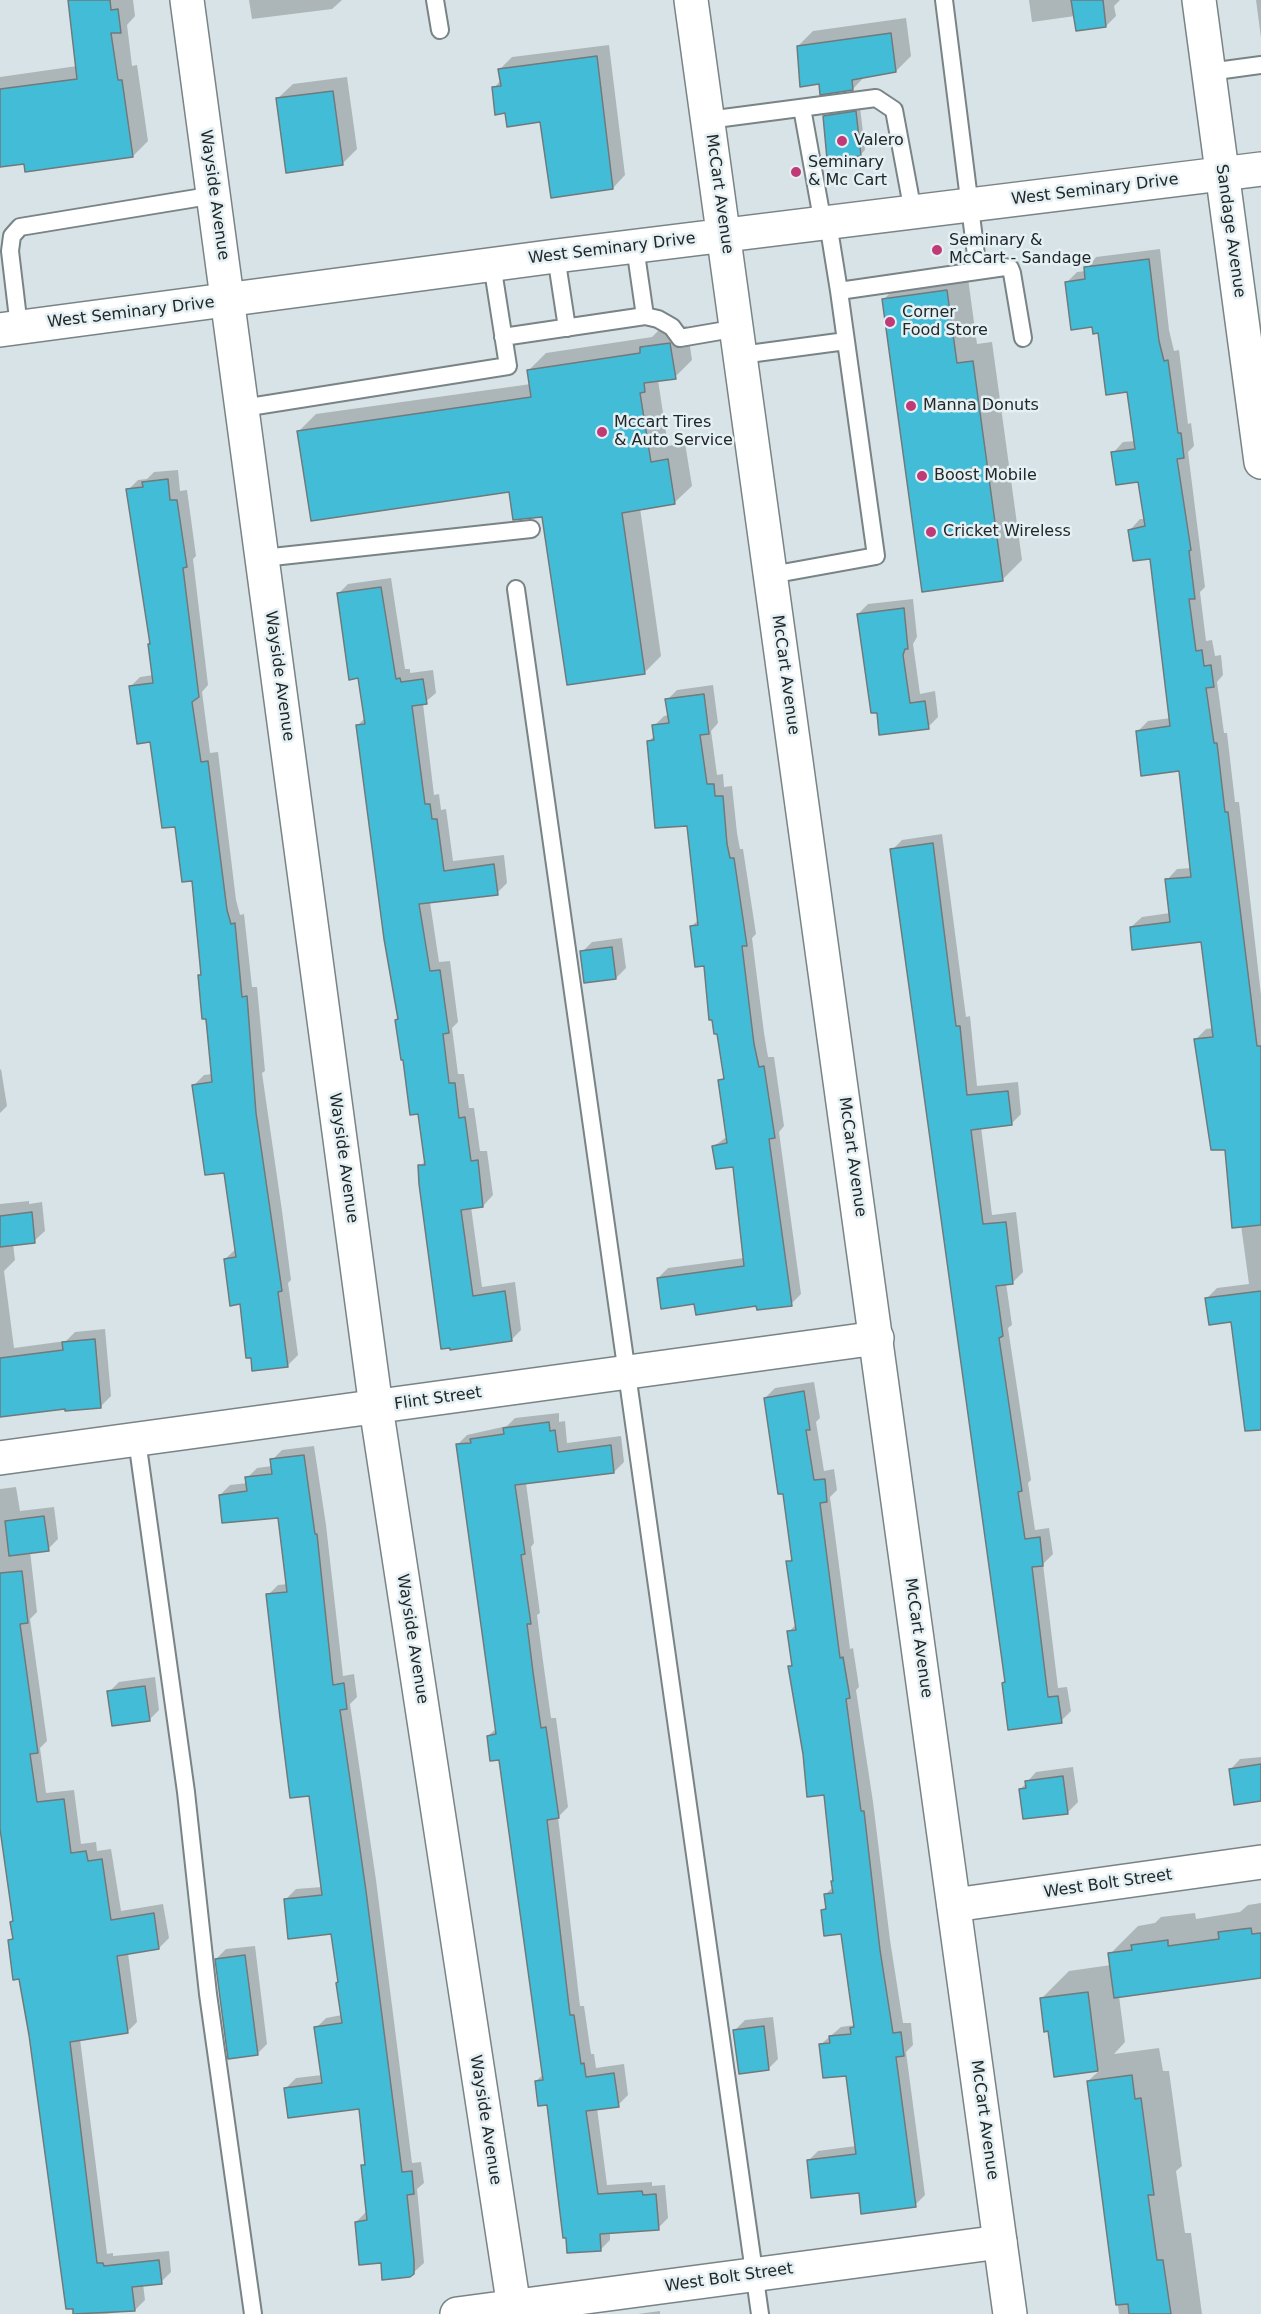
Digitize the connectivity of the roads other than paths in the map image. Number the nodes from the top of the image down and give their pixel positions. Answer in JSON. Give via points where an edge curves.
{"nodes":[{"id":1,"x":187,"y":0,"type":"edge"},
{"id":2,"x":435,"y":0,"type":"edge"},
{"id":3,"x":692,"y":0,"type":"edge"},
{"id":4,"x":944,"y":0,"type":"edge"},
{"id":5,"x":1199,"y":0,"type":"edge"},
{"id":6,"x":440,"y":30,"type":"dead end"},
{"id":7,"x":1261,"y":65,"type":"edge"},
{"id":8,"x":1209,"y":72,"type":"junction"},
{"id":9,"x":802,"y":108,"type":"junction"},
{"id":10,"x":708,"y":120,"type":"junction"},
{"id":11,"x":1261,"y":169,"type":"edge"},
{"id":12,"x":1222,"y":174,"type":"junction"},
{"id":13,"x":215,"y":195,"type":"junction"},
{"id":14,"x":969,"y":206,"type":"junction"},
{"id":15,"x":914,"y":212,"type":"junction"},
{"id":16,"x":825,"y":223,"type":"junction"},
{"id":17,"x":725,"y":235,"type":"junction"},
{"id":18,"x":635,"y":246,"type":"junction"},
{"id":19,"x":556,"y":256,"type":"junction"},
{"id":20,"x":492,"y":264,"type":"junction"},
{"id":21,"x":978,"y":271,"type":"junction"},
{"id":22,"x":839,"y":291,"type":"junction"},
{"id":23,"x":228,"y":301,"type":"junction"},
{"id":24,"x":645,"y":316,"type":"junction"},
{"id":25,"x":10,"y":328,"type":"edge"},
{"id":26,"x":567,"y":328,"type":"junction"},
{"id":27,"x":503,"y":337,"type":"junction"},
{"id":28,"x":1023,"y":338,"type":"dead end"},
{"id":29,"x":846,"y":341,"type":"junction"},
{"id":30,"x":739,"y":342,"type":"junction"},
{"id":31,"x":243,"y":408,"type":"junction"},
{"id":32,"x":1261,"y":462,"type":"edge"},
{"id":33,"x":531,"y":529,"type":"dead end"},
{"id":34,"x":263,"y":558,"type":"junction"},
{"id":35,"x":771,"y":574,"type":"junction"},
{"id":36,"x":516,"y":590,"type":"dead end"},
{"id":37,"x":876,"y":1338,"type":"junction"},
{"id":38,"x":625,"y":1373,"type":"junction"},
{"id":39,"x":376,"y":1407,"type":"junction"},
{"id":40,"x":137,"y":1440,"type":"junction"},
{"id":41,"x":0,"y":1458,"type":"edge"},
{"id":42,"x":1261,"y":1863,"type":"edge"},
{"id":43,"x":954,"y":1905,"type":"junction"},
{"id":44,"x":1000,"y":2242,"type":"junction"},
{"id":45,"x":754,"y":2275,"type":"junction"},
{"id":46,"x":514,"y":2310,"type":"edge"},
{"id":47,"x":253,"y":2314,"type":"edge"},
{"id":48,"x":457,"y":2314,"type":"edge"},
{"id":49,"x":760,"y":2314,"type":"edge"},
{"id":50,"x":1010,"y":2314,"type":"edge"}],
"edges":[{"from":1,"to":13,"type":"street","name":"Wayside Avenue"},
{"from":2,"to":6,"type":"lane"},
{"from":3,"to":10,"type":"street","name":"McCart Avenue"},
{"from":4,"to":14,"type":"lane"},
{"from":5,"to":8,"type":"street","name":"Sandage Avenue"},
{"from":7,"to":8,"type":"lane"},
{"from":8,"to":12,"type":"street","name":"Sandage Avenue"},
{"from":9,"to":10,"type":"lane"},
{"from":9,"to":15,"type":"lane","via":[[876,98],[894,110]]},
{"from":9,"to":16,"type":"lane"},
{"from":10,"to":17,"type":"street","name":"McCart Avenue"},
{"from":11,"to":12,"type":"street","name":"West Seminary Drive"},
{"from":12,"to":14,"type":"street","name":"West Seminary Drive"},
{"from":12,"to":32,"type":"street","name":"Sandage Avenue"},
{"from":13,"to":23,"type":"street","name":"Wayside Avenue"},
{"from":13,"to":25,"type":"lane","via":[[20,227],[12,236],[10,251]]},
{"from":14,"to":15,"type":"street","name":"West Seminary Drive"},
{"from":14,"to":21,"type":"lane"},
{"from":15,"to":16,"type":"street","name":"West Seminary Drive"},
{"from":16,"to":17,"type":"street","name":"West Seminary Drive"},
{"from":16,"to":22,"type":"lane"},
{"from":17,"to":18,"type":"street","name":"West Seminary Drive"},
{"from":17,"to":30,"type":"street","name":"McCart Avenue"},
{"from":18,"to":19,"type":"street","name":"West Seminary Drive"},
{"from":18,"to":24,"type":"lane"},
{"from":19,"to":20,"type":"street","name":"West Seminary Drive"},
{"from":19,"to":26,"type":"lane"},
{"from":20,"to":23,"type":"street","name":"West Seminary Drive"},
{"from":20,"to":27,"type":"lane"},
{"from":21,"to":22,"type":"lane"},
{"from":21,"to":28,"type":"lane","via":[[1010,268]]},
{"from":22,"to":29,"type":"lane"},
{"from":23,"to":25,"type":"street","name":"West Seminary Drive"},
{"from":23,"to":31,"type":"street","name":"Wayside Avenue"},
{"from":24,"to":26,"type":"lane"},
{"from":24,"to":30,"type":"lane","via":[[672,327],[680,338]]},
{"from":26,"to":27,"type":"lane"},
{"from":27,"to":31,"type":"lane","via":[[508,366]]},
{"from":29,"to":30,"type":"lane"},
{"from":29,"to":35,"type":"lane","via":[[876,556]]},
{"from":30,"to":35,"type":"street","name":"McCart Avenue"},
{"from":31,"to":34,"type":"street","name":"Wayside Avenue"},
{"from":33,"to":34,"type":"lane"},
{"from":34,"to":39,"type":"street","name":"Wayside Avenue"},
{"from":35,"to":37,"type":"street","name":"McCart Avenue"},
{"from":36,"to":38,"type":"lane"},
{"from":37,"to":38,"type":"street","name":"Flint Street"},
{"from":37,"to":43,"type":"street","name":"McCart Avenue"},
{"from":38,"to":39,"type":"street","name":"Flint Street"},
{"from":38,"to":45,"type":"lane"},
{"from":39,"to":40,"type":"street","name":"Flint Street"},
{"from":39,"to":46,"type":"street","name":"Wayside Avenue"},
{"from":40,"to":41,"type":"street","name":"Flint Street"},
{"from":40,"to":47,"type":"lane"},
{"from":42,"to":43,"type":"street","name":"West Bolt Street"},
{"from":43,"to":44,"type":"street","name":"McCart Avenue"},
{"from":44,"to":45,"type":"street","name":"West Bolt Street"},
{"from":44,"to":50,"type":"street","name":"McCart Avenue"},
{"from":45,"to":46,"type":"street","name":"West Bolt Street"},
{"from":45,"to":49,"type":"lane"},
{"from":46,"to":48,"type":"street","name":"West Bolt Street"}]}
